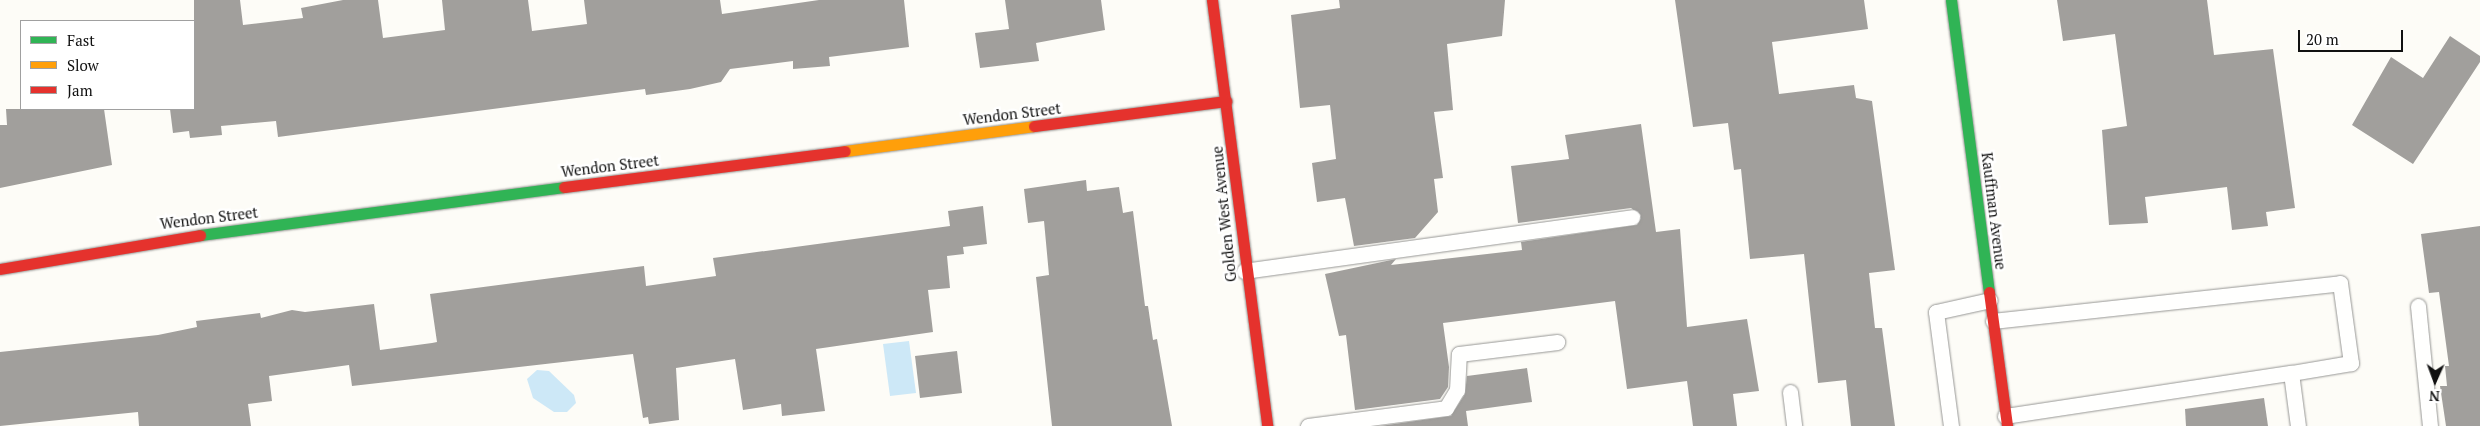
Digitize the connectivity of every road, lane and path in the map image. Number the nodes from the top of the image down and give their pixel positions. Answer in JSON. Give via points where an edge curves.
{"nodes":[{"id":1,"x":1212,"y":0,"type":"edge"},
{"id":2,"x":1951,"y":0,"type":"edge"},
{"id":3,"x":1226,"y":101,"type":"junction"},
{"id":4,"x":1632,"y":217,"type":"dead end"},
{"id":5,"x":0,"y":269,"type":"edge"},
{"id":6,"x":1244,"y":270,"type":"junction"},
{"id":7,"x":1990,"y":300,"type":"junction"},
{"id":8,"x":2418,"y":306,"type":"dead end"},
{"id":9,"x":1993,"y":321,"type":"junction"},
{"id":10,"x":1557,"y":342,"type":"dead end"},
{"id":11,"x":2291,"y":373,"type":"junction"},
{"id":12,"x":1790,"y":392,"type":"dead end"},
{"id":13,"x":2006,"y":421,"type":"edge"},
{"id":14,"x":1267,"y":426,"type":"edge"},
{"id":15,"x":1308,"y":426,"type":"edge"},
{"id":16,"x":1794,"y":426,"type":"edge"},
{"id":17,"x":1951,"y":426,"type":"edge"},
{"id":18,"x":2298,"y":426,"type":"edge"},
{"id":19,"x":2430,"y":426,"type":"edge"}],
"edges":[{"from":1,"to":3,"type":"street","name":"Golden West Avenue"},
{"from":2,"to":7,"type":"street","name":"Kauffman Avenue"},
{"from":3,"to":5,"type":"street","name":"Wendon Street","via":[[137,243]]},
{"from":3,"to":6,"type":"street","name":"Golden West Avenue"},
{"from":4,"to":6,"type":"lane"},
{"from":6,"to":14,"type":"street","name":"Golden West Avenue"},
{"from":7,"to":9,"type":"street","name":"Kauffman Avenue"},
{"from":7,"to":17,"type":"lane","via":[[1936,312]]},
{"from":8,"to":19,"type":"lane"},
{"from":9,"to":11,"type":"lane","via":[[2340,283],[2352,363]]},
{"from":9,"to":13,"type":"street","name":"Kauffman Avenue"},
{"from":10,"to":15,"type":"lane","via":[[1459,354],[1457,390],[1446,408]]},
{"from":11,"to":13,"type":"lane"},
{"from":11,"to":18,"type":"lane"},
{"from":12,"to":16,"type":"lane"}]}
